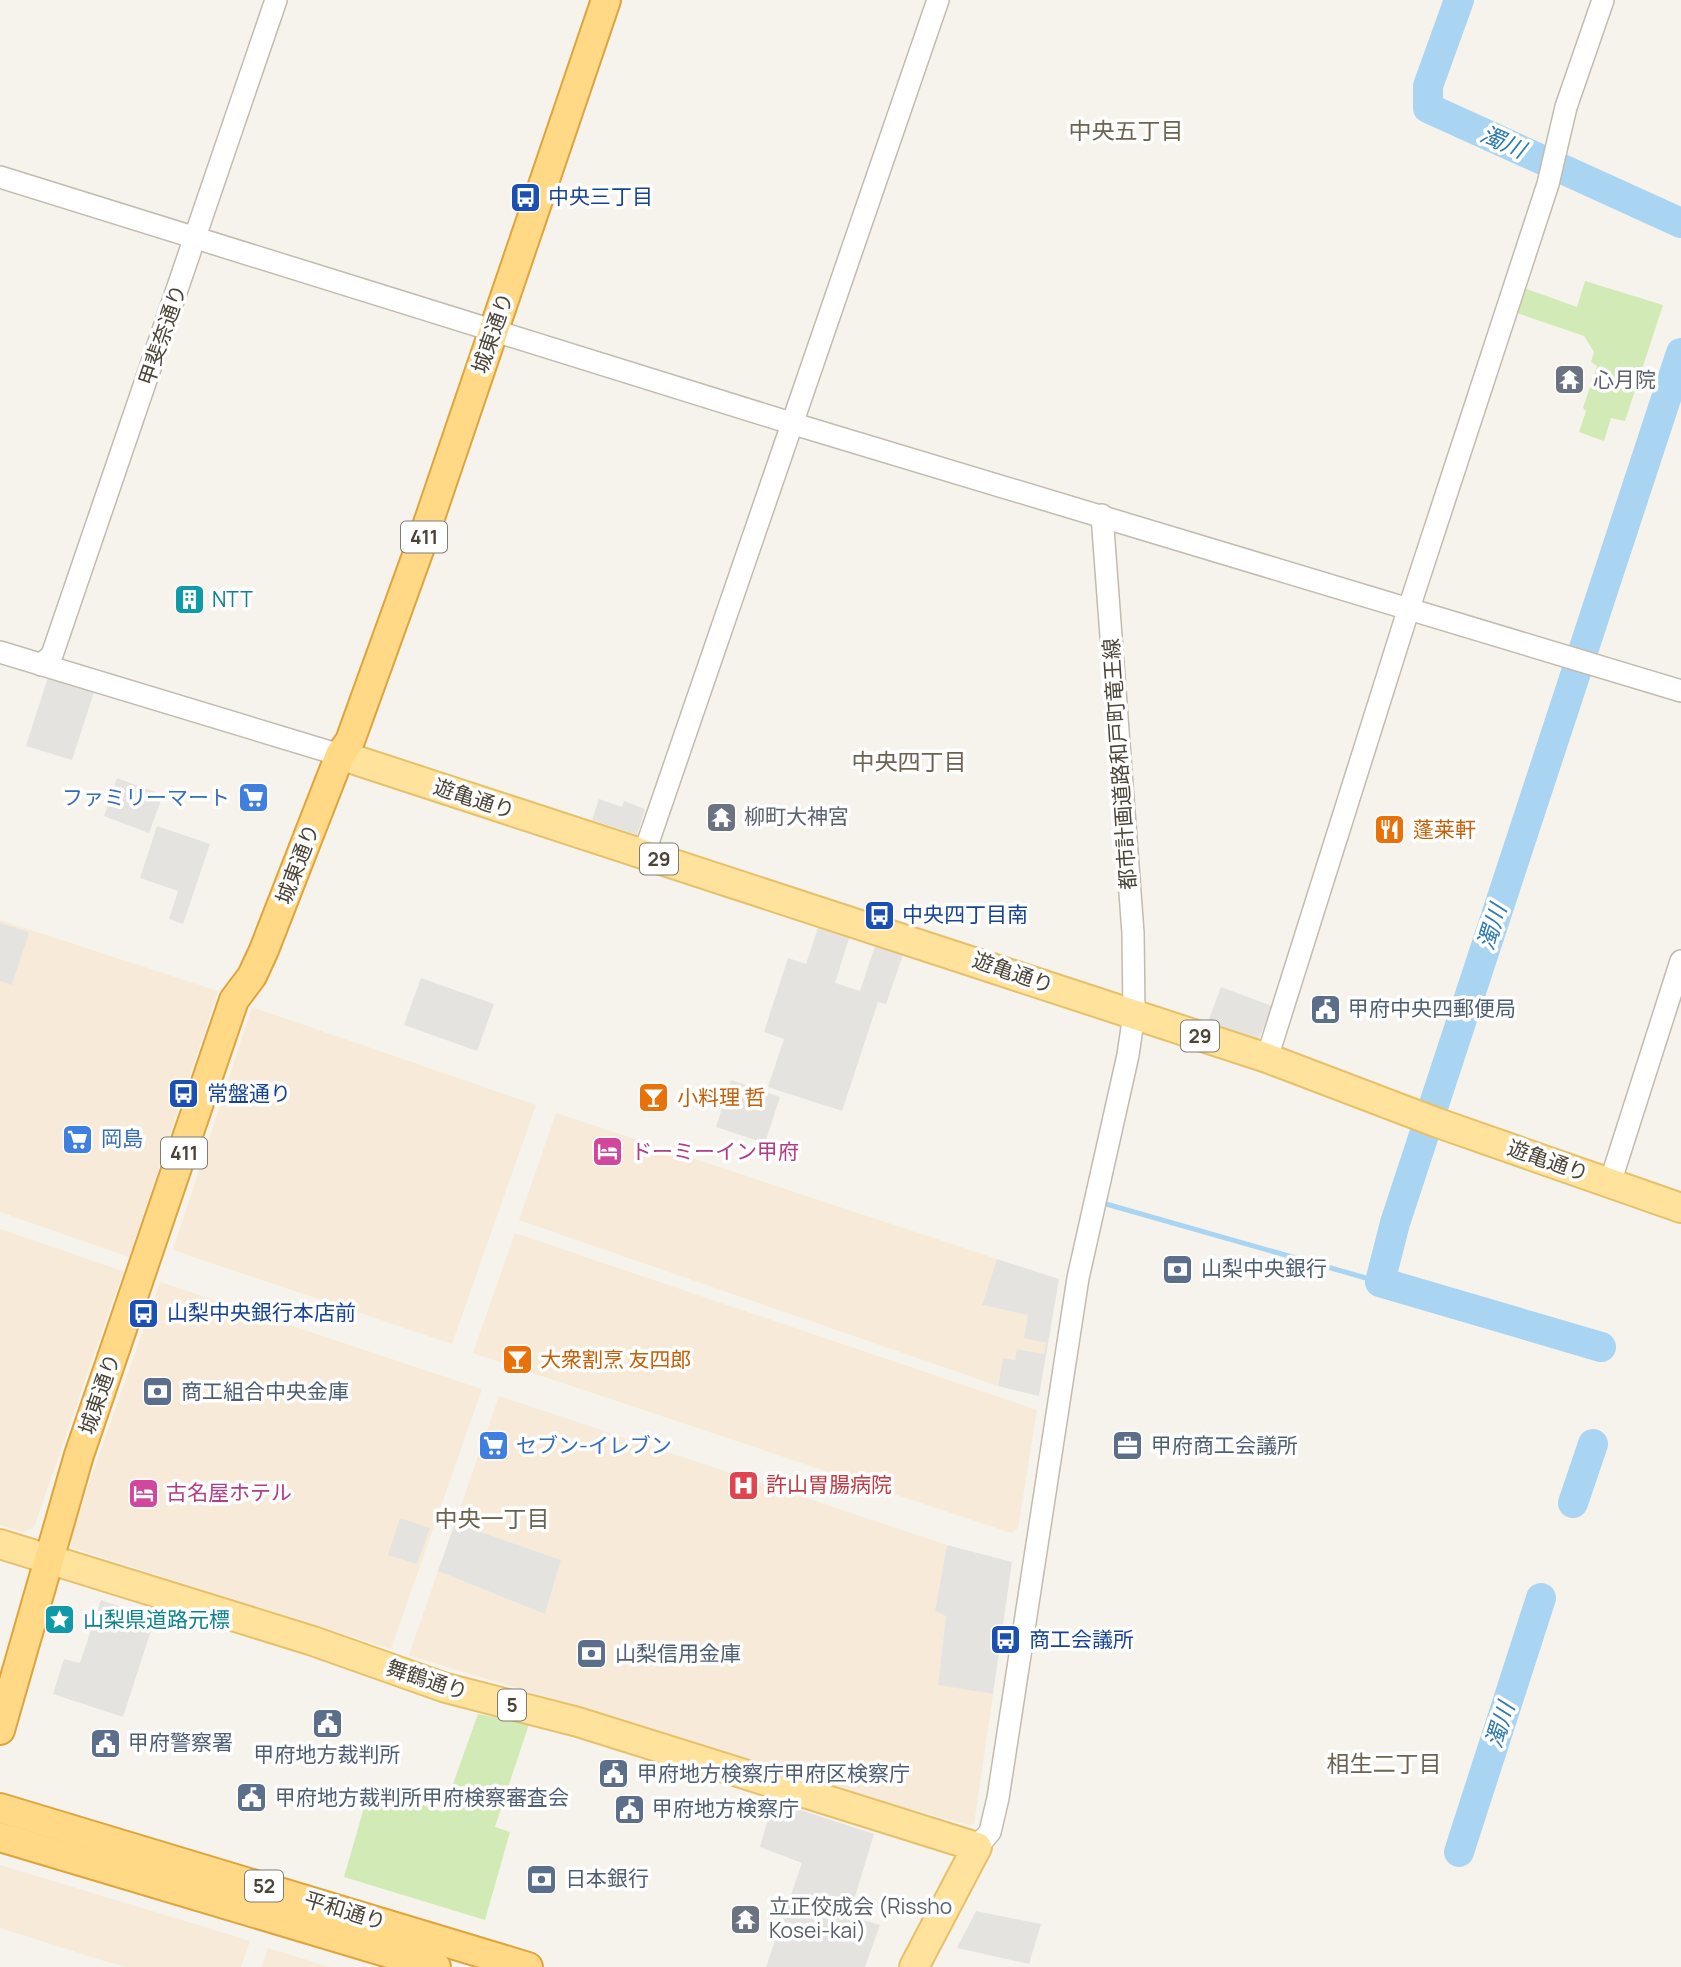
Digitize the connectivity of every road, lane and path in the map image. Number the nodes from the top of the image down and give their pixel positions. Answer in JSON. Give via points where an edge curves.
{"nodes":[{"id":1,"x":276,"y":0,"type":"edge"},
{"id":2,"x":606,"y":0,"type":"edge"},
{"id":3,"x":938,"y":0,"type":"edge"},
{"id":4,"x":1603,"y":0,"type":"edge"},
{"id":5,"x":0,"y":177,"type":"edge"},
{"id":6,"x":196,"y":239,"type":"junction"},
{"id":7,"x":494,"y":331,"type":"junction"},
{"id":8,"x":794,"y":424,"type":"junction"},
{"id":9,"x":1102,"y":515,"type":"junction"},
{"id":10,"x":1408,"y":611,"type":"junction"},
{"id":11,"x":0,"y":652,"type":"edge"},
{"id":12,"x":41,"y":665,"type":"junction"},
{"id":13,"x":1681,"y":691,"type":"edge"},
{"id":14,"x":340,"y":755,"type":"junction"},
{"id":15,"x":644,"y":854,"type":"junction"},
{"id":16,"x":1681,"y":961,"type":"edge"},
{"id":17,"x":1134,"y":1014,"type":"junction"},
{"id":18,"x":1267,"y":1058,"type":"junction"},
{"id":19,"x":1610,"y":1183,"type":"junction"},
{"id":20,"x":1681,"y":1208,"type":"edge"},
{"id":21,"x":0,"y":1544,"type":"edge"},
{"id":22,"x":49,"y":1560,"type":"junction"},
{"id":23,"x":0,"y":1731,"type":"edge"},
{"id":24,"x":0,"y":1808,"type":"edge"},
{"id":25,"x":0,"y":1837,"type":"edge"},
{"id":26,"x":977,"y":1847,"type":"junction"},
{"id":27,"x":436,"y":1967,"type":"edge"},
{"id":28,"x":528,"y":1967,"type":"edge"},
{"id":29,"x":914,"y":1967,"type":"edge"}],
"edges":[{"from":1,"to":6,"type":"street","name":"甲斐奈通り"},
{"from":2,"to":7,"type":"highway","name":"城東通り","number":"411"},
{"from":3,"to":8,"type":"street"},
{"from":4,"to":10,"type":"street","via":[[1566,107],[1548,184]]},
{"from":5,"to":6,"type":"street"},
{"from":6,"to":7,"type":"street"},
{"from":6,"to":12,"type":"street","name":"甲斐奈通り","via":[[52,655]]},
{"from":7,"to":8,"type":"street"},
{"from":7,"to":14,"type":"highway","name":"城東通り","number":"411","via":[[365,701]]},
{"from":8,"to":9,"type":"street"},
{"from":8,"to":15,"type":"street"},
{"from":9,"to":10,"type":"street"},
{"from":9,"to":17,"type":"street","name":"都市計画道路和戸町竜王線","via":[[1133,933]]},
{"from":10,"to":13,"type":"street"},
{"from":10,"to":18,"type":"street"},
{"from":11,"to":12,"type":"street"},
{"from":12,"to":14,"type":"street"},
{"from":14,"to":15,"type":"main road","name":"遊亀通り","number":"29"},
{"from":14,"to":22,"type":"highway","name":"城東通り","number":"411","via":[[264,950],[234,1000],[79,1455]]},
{"from":15,"to":17,"type":"main road","name":"遊亀通り","number":"29"},
{"from":16,"to":19,"type":"street"},
{"from":17,"to":18,"type":"main road","name":"遊亀通り","number":"29"},
{"from":17,"to":26,"type":"street","name":"都市計画道路和戸町竜王線","via":[[1080,1268],[998,1798],[990,1832]]},
{"from":18,"to":19,"type":"main road","name":"遊亀通り","number":"29"},
{"from":19,"to":20,"type":"main road","name":"遊亀通り","number":"29"},
{"from":21,"to":22,"type":"main road","name":"舞鶴通り"},
{"from":22,"to":23,"type":"highway","name":"城東通り","number":"411"},
{"from":22,"to":26,"type":"main road","name":"舞鶴通り","number":"5","via":[[313,1641],[446,1688],[578,1722]]},
{"from":24,"to":28,"type":"highway","name":"平和通り","number":"52"},
{"from":25,"to":27,"type":"highway","name":"平和通り","number":"52"},
{"from":26,"to":29,"type":"main road"}]}
